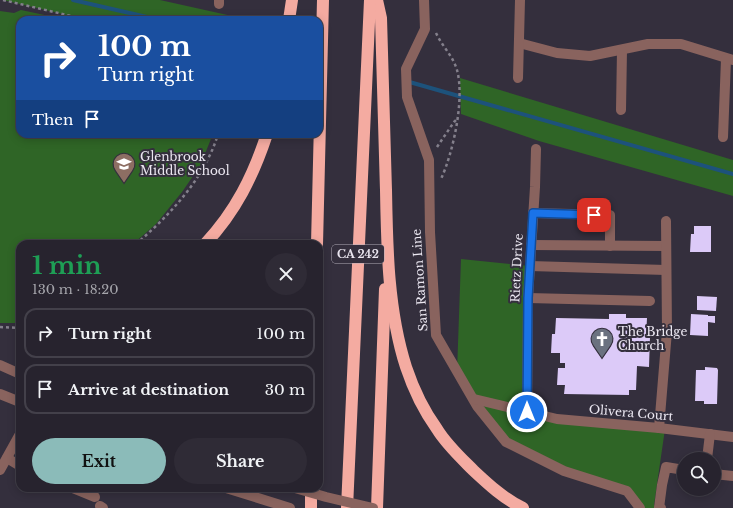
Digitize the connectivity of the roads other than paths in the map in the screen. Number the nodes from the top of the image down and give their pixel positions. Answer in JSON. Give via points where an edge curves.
{"nodes":[{"id":1,"x":292,"y":0,"type":"edge"},
{"id":2,"x":323,"y":0,"type":"edge"},
{"id":3,"x":370,"y":0,"type":"edge"},
{"id":4,"x":377,"y":0,"type":"edge"},
{"id":5,"x":424,"y":0,"type":"edge"},
{"id":6,"x":520,"y":0,"type":"edge"},
{"id":7,"x":290,"y":16,"type":"edge"},
{"id":8,"x":323,"y":16,"type":"edge"},
{"id":9,"x":519,"y":43,"type":"junction"},
{"id":10,"x":622,"y":50,"type":"junction"},
{"id":11,"x":730,"y":60,"type":"edge"},
{"id":12,"x":518,"y":78,"type":"dead end"},
{"id":13,"x":621,"y":110,"type":"dead end"},
{"id":14,"x":723,"y":137,"type":"dead end"},
{"id":15,"x":267,"y":138,"type":"edge"},
{"id":16,"x":320,"y":138,"type":"edge"},
{"id":17,"x":536,"y":149,"type":"dead end"},
{"id":18,"x":533,"y":213,"type":"junction"},
{"id":19,"x":666,"y":221,"type":"dead end"},
{"id":20,"x":387,"y":233,"type":"junction"},
{"id":21,"x":209,"y":240,"type":"edge"},
{"id":22,"x":317,"y":240,"type":"edge"},
{"id":23,"x":531,"y":245,"type":"junction"},
{"id":24,"x":610,"y":246,"type":"junction"},
{"id":25,"x":666,"y":246,"type":"junction"},
{"id":26,"x":530,"y":266,"type":"junction"},
{"id":27,"x":666,"y":270,"type":"junction"},
{"id":28,"x":528,"y":298,"type":"junction"},
{"id":29,"x":650,"y":301,"type":"dead end"},
{"id":30,"x":0,"y":365,"type":"edge"},
{"id":31,"x":16,"y":372,"type":"edge"},
{"id":32,"x":0,"y":394,"type":"edge"},
{"id":33,"x":474,"y":399,"type":"junction"},
{"id":34,"x":16,"y":400,"type":"edge"},
{"id":35,"x":527,"y":412,"type":"junction"},
{"id":36,"x":659,"y":428,"type":"junction"},
{"id":37,"x":710,"y":434,"type":"junction"},
{"id":38,"x":733,"y":437,"type":"edge"},
{"id":39,"x":16,"y":441,"type":"edge"},
{"id":40,"x":708,"y":452,"type":"edge"},
{"id":41,"x":7,"y":458,"type":"junction"},
{"id":42,"x":16,"y":464,"type":"edge"},
{"id":43,"x":677,"y":469,"type":"edge"},
{"id":44,"x":0,"y":470,"type":"edge"},
{"id":45,"x":721,"y":475,"type":"edge"},
{"id":46,"x":733,"y":476,"type":"edge"},
{"id":47,"x":83,"y":492,"type":"edge"},
{"id":48,"x":239,"y":492,"type":"edge"},
{"id":49,"x":309,"y":492,"type":"edge"},
{"id":50,"x":311,"y":492,"type":"edge"},
{"id":51,"x":96,"y":497,"type":"dead end"},
{"id":52,"x":290,"y":508,"type":"edge"},
{"id":53,"x":310,"y":508,"type":"edge"},
{"id":54,"x":347,"y":508,"type":"edge"},
{"id":55,"x":373,"y":508,"type":"edge"},
{"id":56,"x":378,"y":508,"type":"edge"},
{"id":57,"x":523,"y":508,"type":"edge"},
{"id":58,"x":640,"y":508,"type":"edge"},
{"id":59,"x":662,"y":508,"type":"edge"}],
"edges":[{"from":1,"to":7,"type":"highway"},
{"from":2,"to":8,"type":"highway","number":"CA 242"},
{"from":3,"to":54,"type":"highway","number":"CA 242"},
{"from":4,"to":20,"type":"highway","via":[[381,18]]},
{"from":5,"to":33,"type":"street","name":"San Ramon Line","via":[[425,29],[406,68],[406,97],[429,160],[436,335]]},
{"from":6,"to":9,"type":"street"},
{"from":9,"to":10,"type":"street","via":[[557,53],[590,56]]},
{"from":9,"to":12,"type":"street"},
{"from":10,"to":11,"type":"street","via":[[648,44],[681,44]]},
{"from":10,"to":13,"type":"street"},
{"from":11,"to":14,"type":"street"},
{"from":15,"to":21,"type":"highway","via":[[256,167],[238,201]]},
{"from":16,"to":22,"type":"highway","number":"CA 242"},
{"from":17,"to":18,"type":"street","name":"Rietz Drive"},
{"from":18,"to":23,"type":"street","name":"Rietz Drive"},
{"from":18,"to":24,"type":"street","via":[[610,215]]},
{"from":19,"to":25,"type":"street"},
{"from":20,"to":56,"type":"highway"},
{"from":20,"to":57,"type":"highway","via":[[397,331],[406,367],[418,397],[437,430],[463,460],[491,487]]},
{"from":23,"to":24,"type":"street"},
{"from":23,"to":26,"type":"street","name":"Rietz Drive"},
{"from":24,"to":25,"type":"street"},
{"from":25,"to":27,"type":"street"},
{"from":26,"to":27,"type":"street"},
{"from":26,"to":28,"type":"street","name":"Rietz Drive"},
{"from":27,"to":36,"type":"street","via":[[667,331]]},
{"from":28,"to":29,"type":"street"},
{"from":28,"to":35,"type":"street","name":"Rietz Drive"},
{"from":30,"to":31,"type":"street"},
{"from":32,"to":34,"type":"street"},
{"from":33,"to":35,"type":"street","name":"Olivera Court"},
{"from":33,"to":58,"type":"street","name":"San Ramon Line","via":[[506,442],[564,471],[627,491]]},
{"from":35,"to":36,"type":"street","name":"Olivera Court","via":[[557,419]]},
{"from":36,"to":37,"type":"street","name":"Olivera Court"},
{"from":37,"to":38,"type":"street","name":"Olivera Court"},
{"from":37,"to":40,"type":"street"},
{"from":39,"to":41,"type":"street"},
{"from":41,"to":42,"type":"street"},
{"from":41,"to":44,"type":"street"},
{"from":43,"to":59,"type":"street","via":[[666,467],[659,508]]},
{"from":45,"to":46,"type":"street"},
{"from":47,"to":51,"type":"street"},
{"from":48,"to":52,"type":"street"},
{"from":49,"to":55,"type":"street","bridge":true},
{"from":50,"to":53,"type":"highway"}]}
